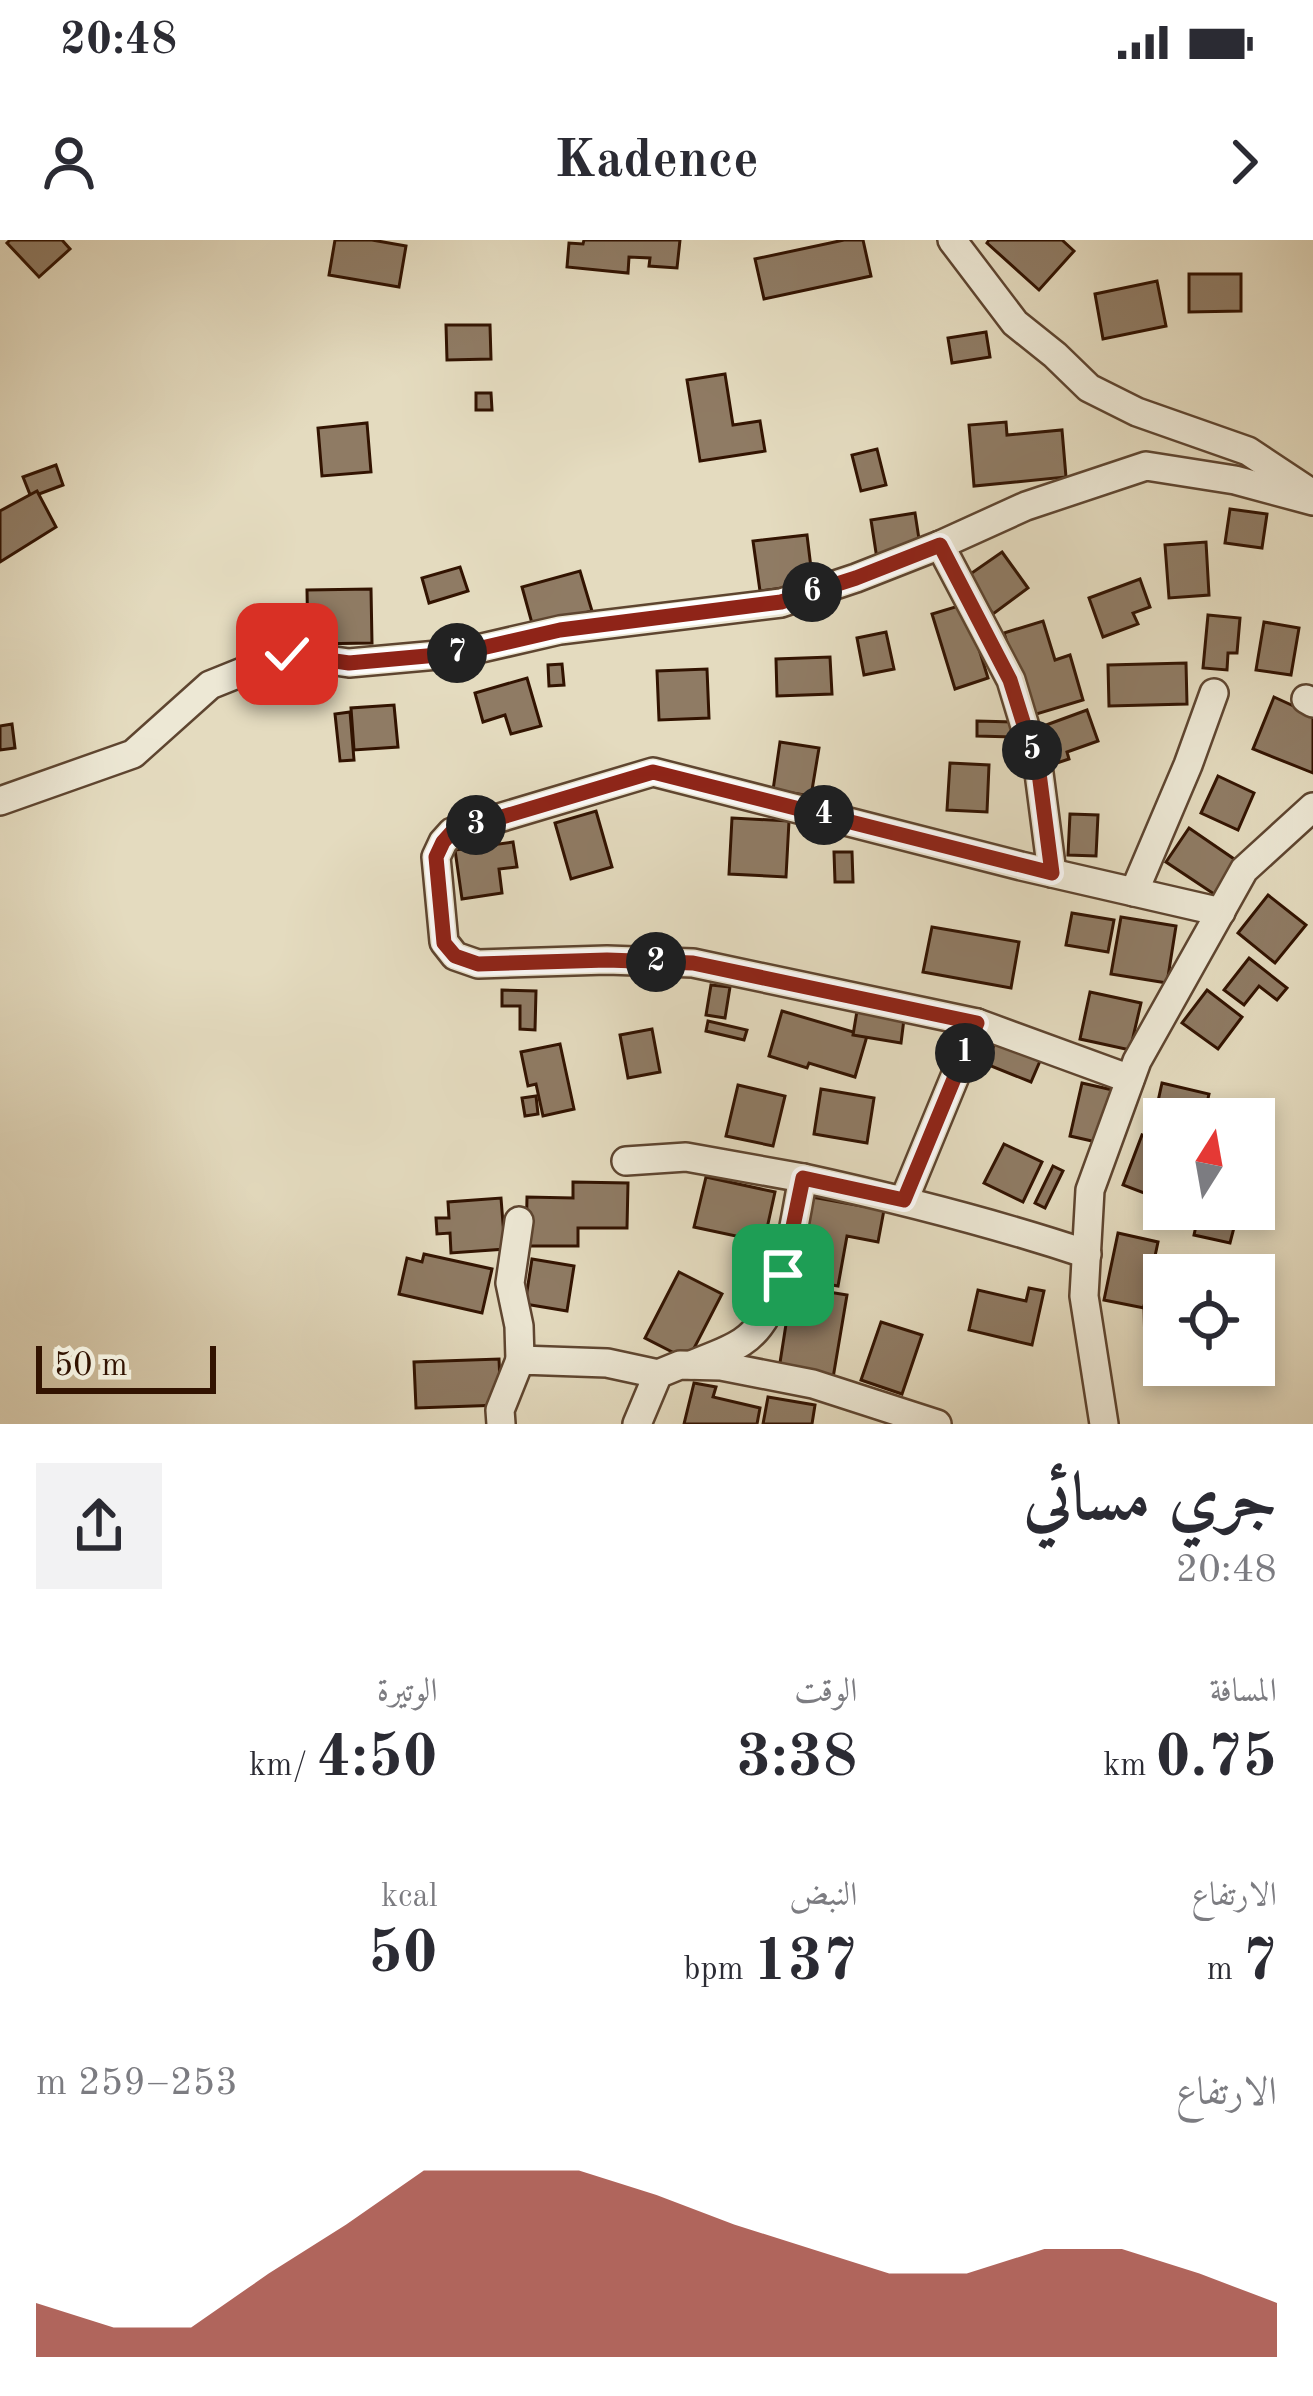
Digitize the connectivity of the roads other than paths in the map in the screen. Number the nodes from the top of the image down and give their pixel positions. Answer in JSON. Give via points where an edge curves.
{"nodes":[{"id":1,"x":952,"y":240,"type":"edge"},
{"id":2,"x":1313,"y":498,"type":"edge"},
{"id":3,"x":940,"y":545,"type":"junction"},
{"id":4,"x":1214,"y":693,"type":"dead end"},
{"id":5,"x":0,"y":800,"type":"edge"},
{"id":6,"x":1313,"y":807,"type":"edge"},
{"id":7,"x":1052,"y":873,"type":"junction"},
{"id":8,"x":1133,"y":892,"type":"junction"},
{"id":9,"x":1221,"y":912,"type":"junction"},
{"id":10,"x":977,"y":1023,"type":"junction"},
{"id":11,"x":1130,"y":1079,"type":"junction"},
{"id":12,"x":626,"y":1161,"type":"dead end"},
{"id":13,"x":803,"y":1178,"type":"junction"},
{"id":14,"x":904,"y":1200,"type":"junction"},
{"id":15,"x":519,"y":1220,"type":"dead end"},
{"id":16,"x":1087,"y":1254,"type":"junction"},
{"id":17,"x":520,"y":1360,"type":"junction"},
{"id":18,"x":691,"y":1365,"type":"junction"},
{"id":19,"x":658,"y":1374,"type":"junction"},
{"id":20,"x":501,"y":1424,"type":"edge"},
{"id":21,"x":637,"y":1424,"type":"edge"},
{"id":22,"x":937,"y":1424,"type":"edge"},
{"id":23,"x":1104,"y":1424,"type":"edge"}],
"edges":[{"from":1,"to":2,"type":"street","via":[[1015,323],[1089,388],[1248,451]]},
{"from":2,"to":3,"type":"street","via":[[1146,466]]},
{"from":3,"to":5,"type":"street","via":[[781,602],[560,630],[460,653],[349,663],[287,654],[210,685],[133,754]]},
{"from":3,"to":7,"type":"street","via":[[1010,680],[1039,773]]},
{"from":4,"to":8,"type":"street"},
{"from":6,"to":9,"type":"street","via":[[1244,870]]},
{"from":7,"to":8,"type":"street"},
{"from":7,"to":10,"type":"street","via":[[653,772],[452,832],[436,857],[444,943],[478,964],[693,963]]},
{"from":8,"to":9,"type":"street"},
{"from":9,"to":11,"type":"street"},
{"from":10,"to":11,"type":"street"},
{"from":10,"to":14,"type":"street"},
{"from":11,"to":16,"type":"street","via":[[1090,1190]]},
{"from":12,"to":13,"type":"street","via":[[686,1157]]},
{"from":13,"to":14,"type":"street"},
{"from":13,"to":18,"type":"street","via":[[767,1315],[745,1341]]},
{"from":14,"to":16,"type":"street"},
{"from":15,"to":17,"type":"street","via":[[510,1283]]},
{"from":16,"to":23,"type":"street","via":[[1084,1296]]},
{"from":17,"to":19,"type":"street"},
{"from":17,"to":20,"type":"street"},
{"from":18,"to":19,"type":"street"},
{"from":18,"to":22,"type":"street","via":[[814,1384]]},
{"from":19,"to":21,"type":"street"}]}
